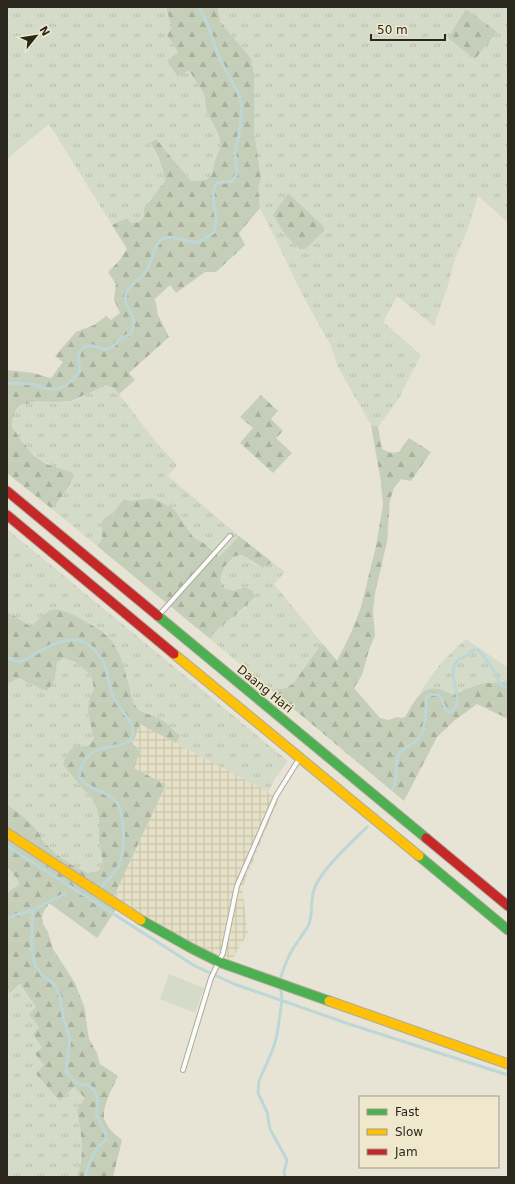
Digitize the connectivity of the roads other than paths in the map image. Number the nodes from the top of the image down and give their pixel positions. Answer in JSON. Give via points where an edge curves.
{"nodes":[{"id":1,"x":7,"y":491,"type":"edge"},
{"id":2,"x":7,"y":515,"type":"edge"},
{"id":3,"x":230,"y":536,"type":"dead end"},
{"id":4,"x":158,"y":616,"type":"junction"},
{"id":5,"x":170,"y":626,"type":"junction"},
{"id":6,"x":159,"y":640,"type":"junction"},
{"id":7,"x":300,"y":757,"type":"junction"},
{"id":8,"x":7,"y":833,"type":"edge"},
{"id":9,"x":508,"y":906,"type":"edge"},
{"id":10,"x":508,"y":930,"type":"edge"},
{"id":11,"x":217,"y":966,"type":"junction"},
{"id":12,"x":508,"y":1064,"type":"edge"},
{"id":13,"x":183,"y":1070,"type":"dead end"}],
"edges":[{"from":1,"to":4,"type":"main road","name":"Daang Hari"},
{"from":2,"to":6,"type":"main road"},
{"from":3,"to":4,"type":"lane"},
{"from":4,"to":5,"type":"main road","name":"Daang Hari"},
{"from":5,"to":6,"type":"main road"},
{"from":5,"to":9,"type":"main road","name":"Daang Hari"},
{"from":6,"to":7,"type":"main road"},
{"from":7,"to":10,"type":"main road"},
{"from":7,"to":11,"type":"lane","via":[[276,796],[237,886]]},
{"from":8,"to":11,"type":"main road"},
{"from":11,"to":12,"type":"main road"},
{"from":11,"to":13,"type":"lane"}]}
